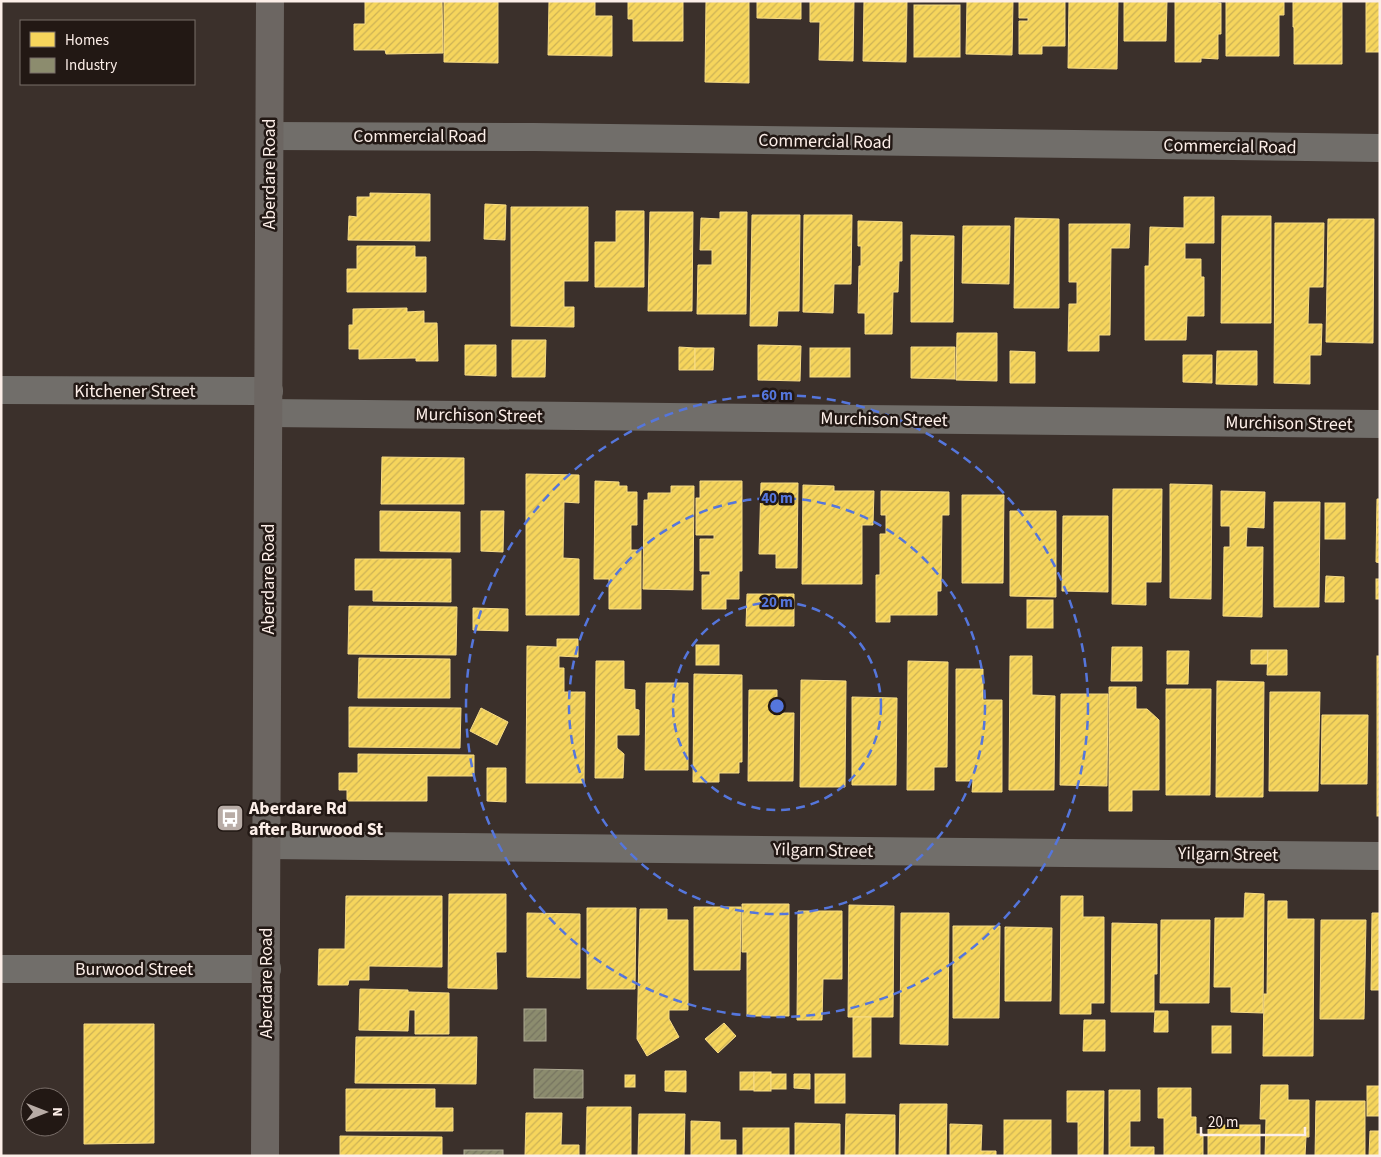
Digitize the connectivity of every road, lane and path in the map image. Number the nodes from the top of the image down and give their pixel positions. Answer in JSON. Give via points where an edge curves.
{"nodes":[{"id":1,"x":270,"y":1,"type":"edge"},
{"id":2,"x":270,"y":136,"type":"junction"},
{"id":3,"x":1380,"y":148,"type":"edge"},
{"id":4,"x":1,"y":390,"type":"edge"},
{"id":5,"x":269,"y":402,"type":"junction"},
{"id":6,"x":1380,"y":424,"type":"edge"},
{"id":7,"x":267,"y":845,"type":"junction"},
{"id":8,"x":1380,"y":856,"type":"edge"},
{"id":9,"x":267,"y":969,"type":"junction"},
{"id":10,"x":1,"y":970,"type":"edge"},
{"id":11,"x":265,"y":1156,"type":"edge"}],
"edges":[{"from":1,"to":2,"type":"main road","name":"Aberdare Road"},
{"from":2,"to":3,"type":"street","name":"Commercial Road"},
{"from":2,"to":5,"type":"main road","name":"Aberdare Road"},
{"from":4,"to":5,"type":"street","name":"Kitchener Street"},
{"from":5,"to":6,"type":"street","name":"Murchison Street"},
{"from":5,"to":7,"type":"main road","name":"Aberdare Road"},
{"from":7,"to":8,"type":"street","name":"Yilgarn Street"},
{"from":7,"to":9,"type":"main road","name":"Aberdare Road"},
{"from":9,"to":10,"type":"street","name":"Burwood Street"},
{"from":9,"to":11,"type":"main road","name":"Aberdare Road"}]}
